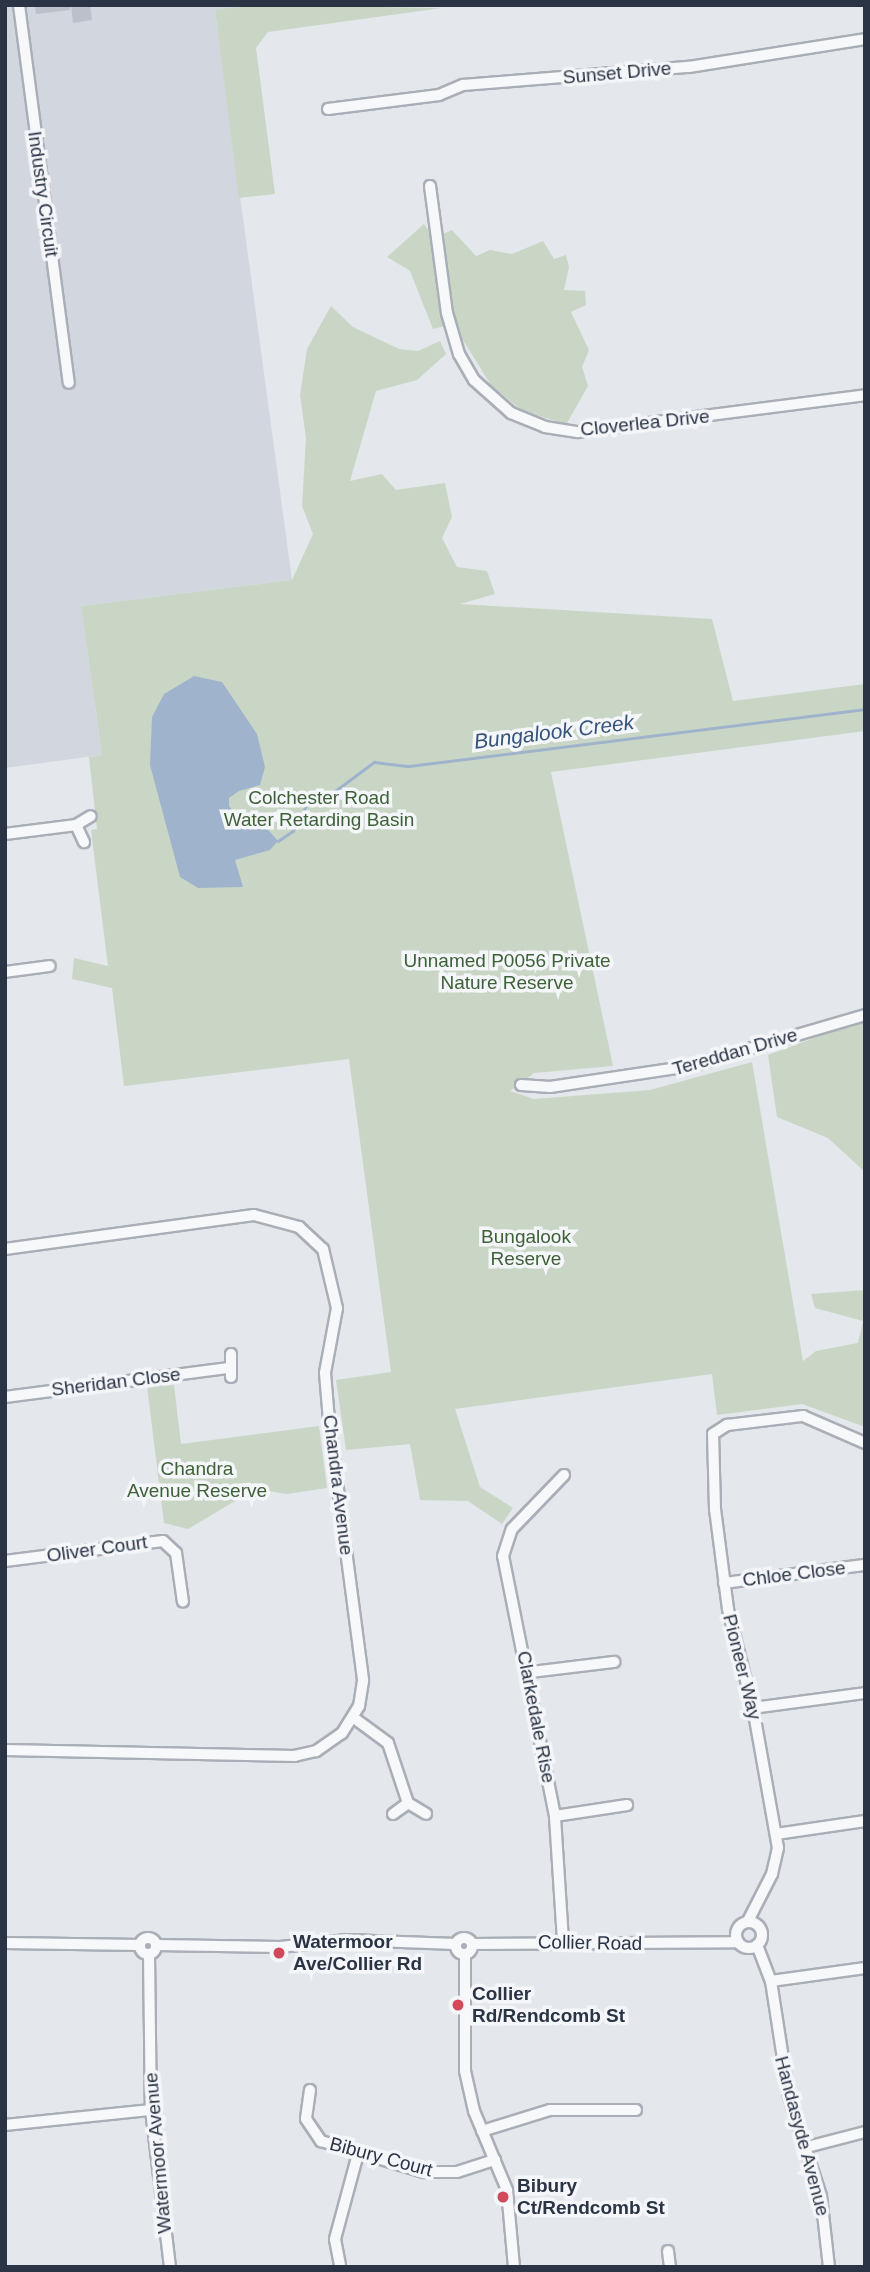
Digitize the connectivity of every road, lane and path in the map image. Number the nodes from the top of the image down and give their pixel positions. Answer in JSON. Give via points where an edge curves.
{"nodes":[{"id":1,"x":19,"y":5,"type":"edge"},
{"id":2,"x":865,"y":38,"type":"edge"},
{"id":3,"x":327,"y":109,"type":"dead end"},
{"id":4,"x":430,"y":186,"type":"dead end"},
{"id":5,"x":69,"y":383,"type":"dead end"},
{"id":6,"x":865,"y":396,"type":"edge"},
{"id":7,"x":92,"y":816,"type":"dead end"},
{"id":8,"x":76,"y":825,"type":"junction"},
{"id":9,"x":5,"y":834,"type":"edge"},
{"id":10,"x":84,"y":842,"type":"dead end"},
{"id":11,"x":50,"y":966,"type":"dead end"},
{"id":12,"x":5,"y":972,"type":"edge"},
{"id":13,"x":865,"y":1015,"type":"edge"},
{"id":14,"x":521,"y":1085,"type":"dead end"},
{"id":15,"x":5,"y":1249,"type":"edge"},
{"id":16,"x":231,"y":1354,"type":"dead end"},
{"id":17,"x":5,"y":1397,"type":"edge"},
{"id":18,"x":865,"y":1443,"type":"edge"},
{"id":19,"x":564,"y":1475,"type":"dead end"},
{"id":20,"x":5,"y":1561,"type":"edge"},
{"id":21,"x":865,"y":1565,"type":"edge"},
{"id":22,"x":724,"y":1583,"type":"junction"},
{"id":23,"x":183,"y":1602,"type":"dead end"},
{"id":24,"x":614,"y":1662,"type":"dead end"},
{"id":25,"x":531,"y":1672,"type":"junction"},
{"id":26,"x":865,"y":1693,"type":"edge"},
{"id":27,"x":753,"y":1708,"type":"junction"},
{"id":28,"x":354,"y":1718,"type":"junction"},
{"id":29,"x":5,"y":1750,"type":"edge"},
{"id":30,"x":32,"y":1751,"type":"junction"},
{"id":31,"x":5,"y":1758,"type":"edge"},
{"id":32,"x":408,"y":1803,"type":"junction"},
{"id":33,"x":627,"y":1805,"type":"dead end"},
{"id":34,"x":393,"y":1814,"type":"dead end"},
{"id":35,"x":426,"y":1814,"type":"dead end"},
{"id":36,"x":555,"y":1816,"type":"junction"},
{"id":37,"x":865,"y":1821,"type":"edge"},
{"id":38,"x":776,"y":1834,"type":"junction"},
{"id":39,"x":752,"y":1923,"type":"junction"},
{"id":40,"x":562,"y":1941,"type":"junction"},
{"id":41,"x":5,"y":1943,"type":"edge"},
{"id":42,"x":744,"y":1943,"type":"junction"},
{"id":43,"x":456,"y":1944,"type":"junction"},
{"id":44,"x":472,"y":1944,"type":"junction"},
{"id":45,"x":140,"y":1945,"type":"junction"},
{"id":46,"x":157,"y":1945,"type":"junction"},
{"id":47,"x":149,"y":1954,"type":"junction"},
{"id":48,"x":465,"y":1954,"type":"junction"},
{"id":49,"x":865,"y":1968,"type":"edge"},
{"id":50,"x":771,"y":1981,"type":"junction"},
{"id":51,"x":310,"y":2090,"type":"dead end"},
{"id":52,"x":151,"y":2110,"type":"junction"},
{"id":53,"x":636,"y":2110,"type":"dead end"},
{"id":54,"x":5,"y":2125,"type":"edge"},
{"id":55,"x":482,"y":2131,"type":"junction"},
{"id":56,"x":865,"y":2132,"type":"edge"},
{"id":57,"x":807,"y":2147,"type":"junction"},
{"id":58,"x":358,"y":2154,"type":"junction"},
{"id":59,"x":495,"y":2160,"type":"junction"},
{"id":60,"x":668,"y":2251,"type":"dead end"},
{"id":61,"x":340,"y":2265,"type":"edge"},
{"id":62,"x":170,"y":2267,"type":"edge"},
{"id":63,"x":514,"y":2267,"type":"edge"},
{"id":64,"x":670,"y":2267,"type":"edge"},
{"id":65,"x":830,"y":2267,"type":"edge"}],
"edges":[{"from":1,"to":5,"type":"street","name":"Industry Circuit"},
{"from":2,"to":3,"type":"street","name":"Sunset Drive","via":[[689,67],[463,85],[439,94]]},
{"from":4,"to":6,"type":"street","name":"Cloverlea Drive","via":[[452,334],[474,380],[511,414],[545,427],[578,432]]},
{"from":7,"to":8,"type":"street"},
{"from":8,"to":9,"type":"street"},
{"from":8,"to":10,"type":"street"},
{"from":11,"to":12,"type":"street"},
{"from":13,"to":14,"type":"street","name":"Tereddan Drive","via":[[691,1066],[550,1087]]},
{"from":15,"to":28,"type":"street","name":"Chandra Avenue","via":[[254,1215],[299,1227],[323,1249],[338,1308],[325,1373],[329,1421],[363,1681]]},
{"from":16,"to":17,"type":"street","name":"Sheridan Close","via":[[229,1372]]},
{"from":18,"to":22,"type":"street","name":"Pioneer Way","via":[[803,1416],[727,1425],[713,1434]]},
{"from":19,"to":25,"type":"street","name":"Clarkedale Rise","via":[[512,1530],[503,1556],[512,1610]]},
{"from":20,"to":23,"type":"street","name":"Oliver Court","via":[[163,1541],[176,1553]]},
{"from":21,"to":22,"type":"street","name":"Chloe Close"},
{"from":22,"to":27,"type":"street","name":"Pioneer Way"},
{"from":24,"to":25,"type":"street"},
{"from":25,"to":36,"type":"street","name":"Clarkedale Rise"},
{"from":26,"to":27,"type":"street"},
{"from":27,"to":38,"type":"street","name":"Pioneer Way"},
{"from":28,"to":30,"type":"street","via":[[326,1746],[295,1756]]},
{"from":28,"to":32,"type":"street","via":[[388,1743]]},
{"from":29,"to":30,"type":"street"},
{"from":30,"to":31,"type":"street"},
{"from":32,"to":34,"type":"street"},
{"from":32,"to":35,"type":"street"},
{"from":33,"to":36,"type":"street"},
{"from":36,"to":40,"type":"street","name":"Clarkedale Rise"},
{"from":37,"to":38,"type":"street"},
{"from":38,"to":39,"type":"street","name":"Pioneer Way","via":[[776,1857]]},
{"from":39,"to":42,"type":"street","name":"Pioneer Way"},
{"from":39,"to":42,"type":"street","name":"Handasyde Avenue","via":[[762,1934]]},
{"from":40,"to":42,"type":"street","name":"Collier Road"},
{"from":40,"to":44,"type":"street","name":"Collier Road"},
{"from":41,"to":45,"type":"street"},
{"from":42,"to":50,"type":"street","name":"Handasyde Avenue","via":[[764,1964]]},
{"from":43,"to":44,"type":"street","name":"Collier Road","via":[[464,1938]]},
{"from":43,"to":46,"type":"street","via":[[347,1940],[280,1947]]},
{"from":43,"to":48,"type":"street"},
{"from":44,"to":48,"type":"street"},
{"from":45,"to":46,"type":"street","via":[[148,1937]]},
{"from":45,"to":47,"type":"street"},
{"from":46,"to":47,"type":"street"},
{"from":47,"to":52,"type":"street","name":"Watermoor Avenue"},
{"from":48,"to":55,"type":"street","via":[[465,2071]]},
{"from":49,"to":50,"type":"street"},
{"from":50,"to":57,"type":"street","name":"Handasyde Avenue","via":[[782,2066]]},
{"from":51,"to":58,"type":"street","name":"Bibury Court","via":[[306,2119],[313,2135]]},
{"from":52,"to":54,"type":"street"},
{"from":52,"to":62,"type":"street","name":"Watermoor Avenue"},
{"from":53,"to":55,"type":"street","via":[[550,2110]]},
{"from":55,"to":59,"type":"street"},
{"from":56,"to":57,"type":"street"},
{"from":57,"to":65,"type":"street","name":"Handasyde Avenue","via":[[821,2196]]},
{"from":58,"to":59,"type":"street","name":"Bibury Court","via":[[443,2173]]},
{"from":58,"to":61,"type":"street","via":[[335,2239]]},
{"from":59,"to":63,"type":"street","via":[[513,2217]]},
{"from":60,"to":64,"type":"street"}]}
